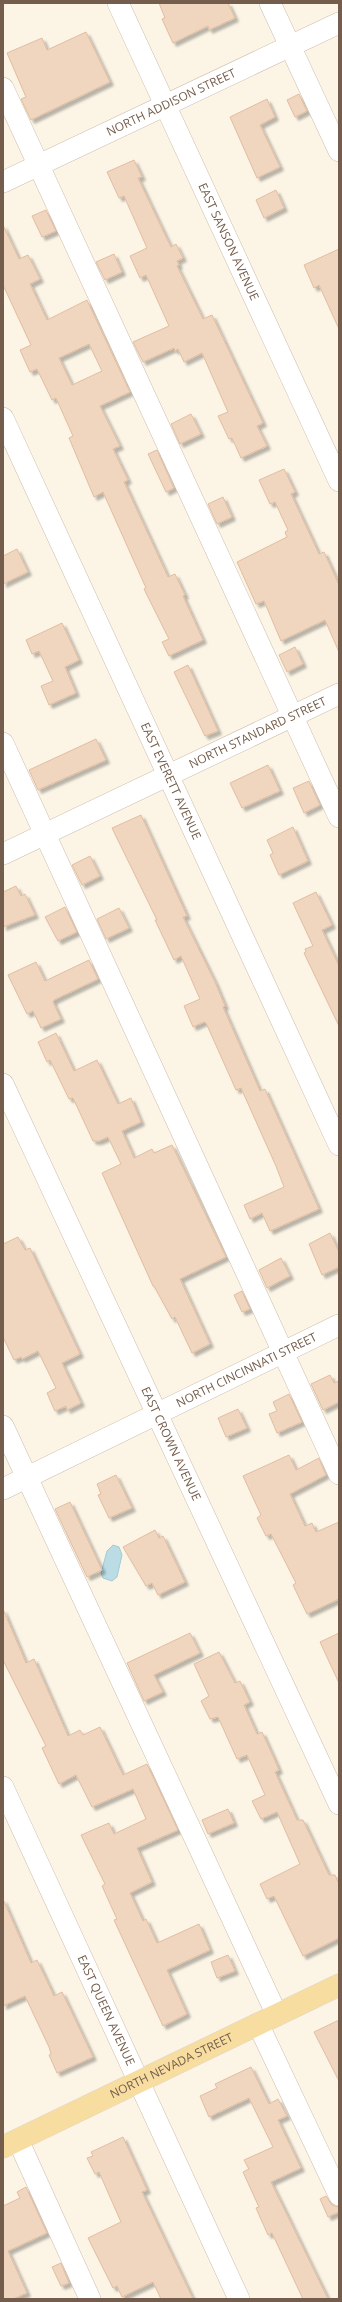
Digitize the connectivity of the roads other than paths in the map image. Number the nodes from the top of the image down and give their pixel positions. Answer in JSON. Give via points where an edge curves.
{"nodes":[{"id":1,"x":118,"y":3,"type":"edge"},
{"id":2,"x":270,"y":3,"type":"edge"},
{"id":3,"x":339,"y":23,"type":"edge"},
{"id":4,"x":290,"y":46,"type":"junction"},
{"id":5,"x":3,"y":88,"type":"edge"},
{"id":6,"x":166,"y":106,"type":"junction"},
{"id":7,"x":339,"y":152,"type":"edge"},
{"id":8,"x":38,"y":166,"type":"junction"},
{"id":9,"x":3,"y":182,"type":"edge"},
{"id":10,"x":3,"y":418,"type":"edge"},
{"id":11,"x":339,"y":481,"type":"edge"},
{"id":12,"x":339,"y":694,"type":"edge"},
{"id":13,"x":292,"y":716,"type":"junction"},
{"id":14,"x":3,"y":743,"type":"edge"},
{"id":15,"x":168,"y":775,"type":"junction"},
{"id":16,"x":339,"y":817,"type":"edge"},
{"id":17,"x":45,"y":834,"type":"junction"},
{"id":18,"x":3,"y":854,"type":"edge"},
{"id":19,"x":3,"y":1084,"type":"edge"},
{"id":20,"x":339,"y":1145,"type":"edge"},
{"id":21,"x":339,"y":1325,"type":"edge"},
{"id":22,"x":283,"y":1353,"type":"junction"},
{"id":23,"x":159,"y":1414,"type":"junction"},
{"id":24,"x":3,"y":1426,"type":"edge"},
{"id":25,"x":339,"y":1474,"type":"edge"},
{"id":26,"x":27,"y":1477,"type":"junction"},
{"id":27,"x":3,"y":1489,"type":"edge"},
{"id":28,"x":3,"y":1787,"type":"edge"},
{"id":29,"x":339,"y":1804,"type":"edge"},
{"id":30,"x":339,"y":1985,"type":"edge"},
{"id":31,"x":268,"y":2019,"type":"junction"},
{"id":32,"x":138,"y":2082,"type":"junction"},
{"id":33,"x":11,"y":2143,"type":"edge"},
{"id":34,"x":339,"y":2195,"type":"edge"},
{"id":35,"x":90,"y":2299,"type":"edge"},
{"id":36,"x":239,"y":2299,"type":"edge"}],
"edges":[{"from":1,"to":6,"type":"street","name":"EAST SANSON AVENUE"},
{"from":2,"to":4,"type":"street"},
{"from":3,"to":4,"type":"street","name":"NORTH ADDISON STREET"},
{"from":4,"to":6,"type":"street","name":"NORTH ADDISON STREET"},
{"from":4,"to":7,"type":"street"},
{"from":5,"to":8,"type":"street"},
{"from":6,"to":8,"type":"street","name":"NORTH ADDISON STREET"},
{"from":6,"to":11,"type":"street","name":"EAST SANSON AVENUE"},
{"from":8,"to":9,"type":"street","name":"NORTH ADDISON STREET"},
{"from":8,"to":13,"type":"street"},
{"from":10,"to":15,"type":"street","name":"EAST EVERETT AVENUE"},
{"from":12,"to":13,"type":"street","name":"NORTH STANDARD STREET"},
{"from":13,"to":15,"type":"street","name":"NORTH STANDARD STREET"},
{"from":13,"to":16,"type":"street"},
{"from":14,"to":17,"type":"street"},
{"from":15,"to":17,"type":"street","name":"NORTH STANDARD STREET"},
{"from":15,"to":20,"type":"street","name":"EAST EVERETT AVENUE"},
{"from":17,"to":18,"type":"street","name":"NORTH STANDARD STREET"},
{"from":17,"to":22,"type":"street"},
{"from":19,"to":23,"type":"street","name":"EAST CROWN AVENUE"},
{"from":21,"to":22,"type":"street","name":"NORTH CINCINNATI STREET"},
{"from":22,"to":23,"type":"street","name":"NORTH CINCINNATI STREET"},
{"from":22,"to":25,"type":"street"},
{"from":23,"to":26,"type":"street","name":"NORTH CINCINNATI STREET"},
{"from":23,"to":29,"type":"street","name":"EAST CROWN AVENUE"},
{"from":24,"to":26,"type":"street"},
{"from":26,"to":27,"type":"street","name":"NORTH CINCINNATI STREET"},
{"from":26,"to":31,"type":"street"},
{"from":28,"to":32,"type":"street","name":"EAST QUEEN AVENUE"},
{"from":30,"to":31,"type":"main road","name":"NORTH NEVADA STREET"},
{"from":31,"to":32,"type":"main road","name":"NORTH NEVADA STREET"},
{"from":31,"to":34,"type":"street"},
{"from":32,"to":33,"type":"main road","name":"NORTH NEVADA STREET"},
{"from":32,"to":36,"type":"street","name":"EAST QUEEN AVENUE"},
{"from":33,"to":35,"type":"street"}]}
